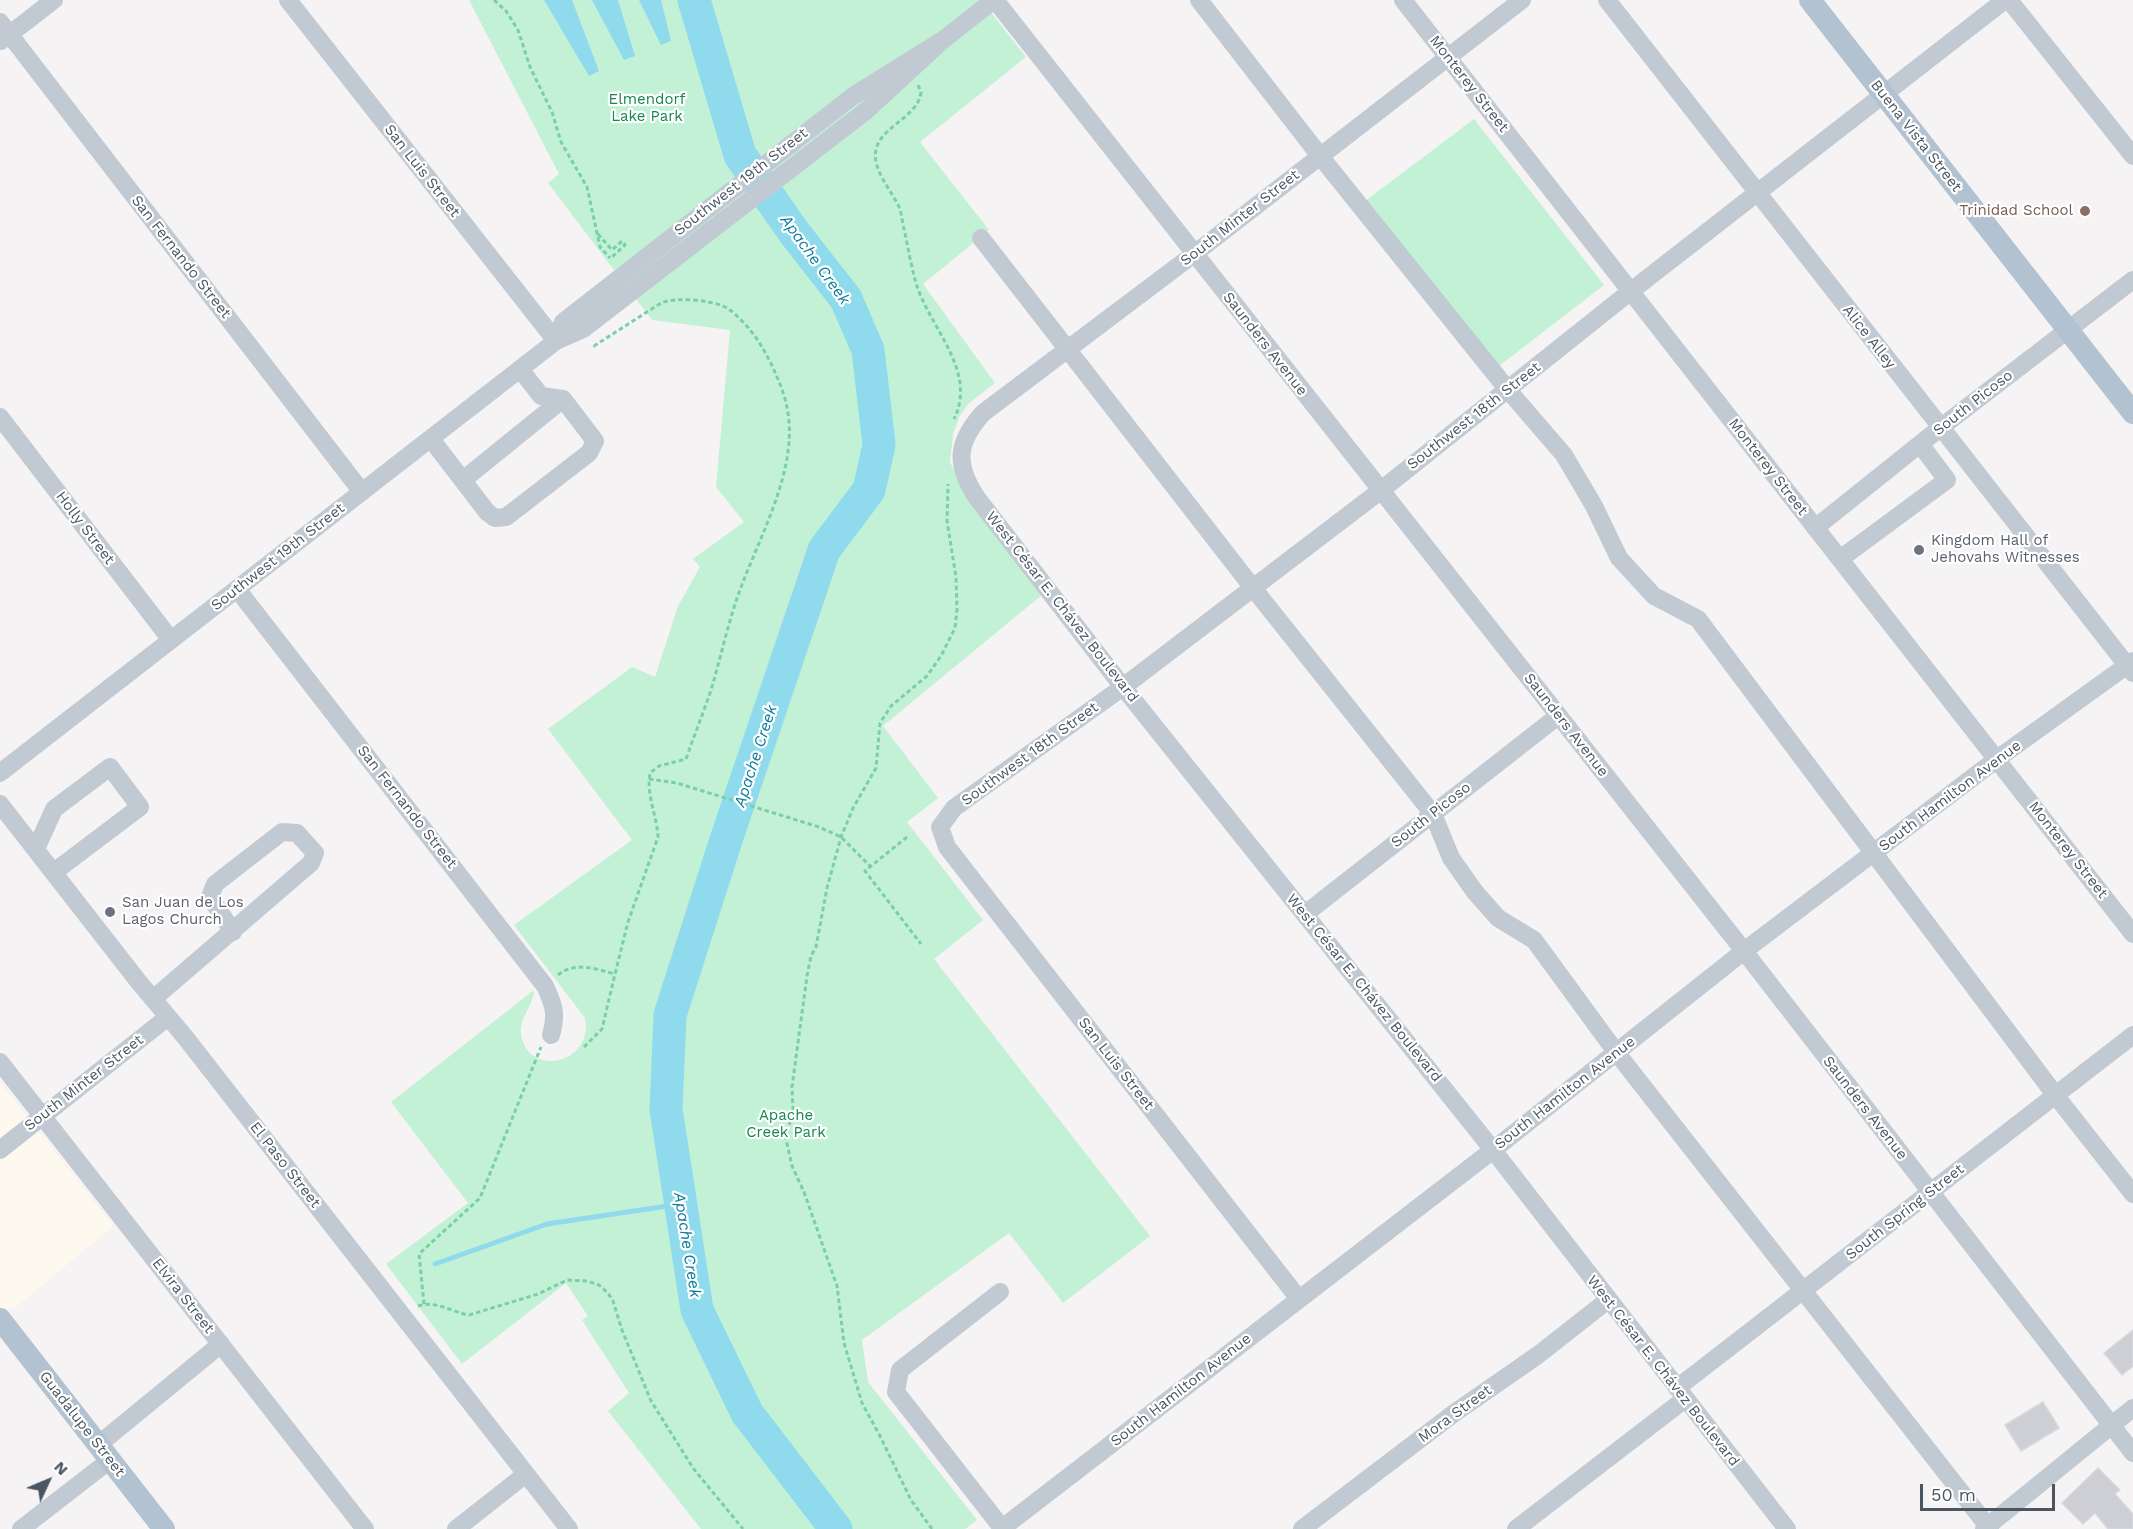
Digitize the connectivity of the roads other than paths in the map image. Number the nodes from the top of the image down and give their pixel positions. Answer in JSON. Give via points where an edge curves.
{"nodes":[{"id":1,"x":54,"y":0,"type":"edge"},
{"id":2,"x":288,"y":0,"type":"edge"},
{"id":3,"x":995,"y":0,"type":"edge"},
{"id":4,"x":1199,"y":0,"type":"edge"},
{"id":5,"x":1403,"y":0,"type":"edge"},
{"id":6,"x":1522,"y":0,"type":"edge"},
{"id":7,"x":1607,"y":0,"type":"edge"},
{"id":8,"x":1810,"y":0,"type":"edge"},
{"id":9,"x":2007,"y":0,"type":"edge"},
{"id":10,"x":3,"y":33,"type":"edge"},
{"id":11,"x":943,"y":40,"type":"junction"},
{"id":12,"x":1447,"y":56,"type":"junction"},
{"id":13,"x":1884,"y":95,"type":"junction"},
{"id":14,"x":1320,"y":156,"type":"junction"},
{"id":15,"x":2133,"y":156,"type":"edge"},
{"id":16,"x":1757,"y":193,"type":"junction"},
{"id":17,"x":981,"y":238,"type":"dead end"},
{"id":18,"x":1194,"y":254,"type":"junction"},
{"id":19,"x":2133,"y":280,"type":"edge"},
{"id":20,"x":1630,"y":291,"type":"junction"},
{"id":21,"x":2067,"y":329,"type":"junction"},
{"id":22,"x":556,"y":341,"type":"junction"},
{"id":23,"x":1069,"y":349,"type":"junction"},
{"id":24,"x":520,"y":369,"type":"junction"},
{"id":25,"x":1508,"y":390,"type":"junction"},
{"id":26,"x":563,"y":399,"type":"junction"},
{"id":27,"x":2133,"y":413,"type":"edge"},
{"id":28,"x":0,"y":417,"type":"edge"},
{"id":29,"x":1940,"y":428,"type":"junction"},
{"id":30,"x":431,"y":439,"type":"junction"},
{"id":31,"x":964,"y":440,"type":"joint"},
{"id":32,"x":1920,"y":444,"type":"junction"},
{"id":33,"x":463,"y":480,"type":"junction"},
{"id":34,"x":1380,"y":490,"type":"junction"},
{"id":35,"x":362,"y":492,"type":"junction"},
{"id":36,"x":1815,"y":528,"type":"junction"},
{"id":37,"x":1840,"y":559,"type":"junction"},
{"id":38,"x":1253,"y":588,"type":"junction"},
{"id":39,"x":237,"y":589,"type":"junction"},
{"id":40,"x":171,"y":640,"type":"junction"},
{"id":41,"x":2131,"y":666,"type":"edge"},
{"id":42,"x":1124,"y":687,"type":"junction"},
{"id":43,"x":1558,"y":716,"type":"junction"},
{"id":44,"x":1997,"y":759,"type":"junction"},
{"id":45,"x":0,"y":773,"type":"edge"},
{"id":46,"x":0,"y":804,"type":"edge"},
{"id":47,"x":1433,"y":814,"type":"junction"},
{"id":48,"x":940,"y":827,"type":"joint"},
{"id":49,"x":36,"y":849,"type":"junction"},
{"id":50,"x":1873,"y":853,"type":"junction"},
{"id":51,"x":54,"y":873,"type":"junction"},
{"id":52,"x":1305,"y":914,"type":"junction"},
{"id":53,"x":233,"y":932,"type":"junction"},
{"id":54,"x":2133,"y":934,"type":"edge"},
{"id":55,"x":1744,"y":951,"type":"junction"},
{"id":56,"x":153,"y":999,"type":"junction"},
{"id":57,"x":168,"y":1017,"type":"junction"},
{"id":58,"x":551,"y":1035,"type":"road end"},
{"id":59,"x":2133,"y":1035,"type":"edge"},
{"id":60,"x":1616,"y":1052,"type":"junction"},
{"id":61,"x":0,"y":1062,"type":"edge"},
{"id":62,"x":2056,"y":1096,"type":"junction"},
{"id":63,"x":42,"y":1116,"type":"junction"},
{"id":64,"x":0,"y":1150,"type":"edge"},
{"id":65,"x":1493,"y":1150,"type":"junction"},
{"id":66,"x":1930,"y":1192,"type":"junction"},
{"id":67,"x":2133,"y":1194,"type":"edge"},
{"id":68,"x":1803,"y":1291,"type":"junction"},
{"id":69,"x":1000,"y":1292,"type":"dead end"},
{"id":70,"x":1299,"y":1299,"type":"junction"},
{"id":71,"x":1608,"y":1300,"type":"junction"},
{"id":72,"x":0,"y":1319,"type":"edge"},
{"id":73,"x":221,"y":1344,"type":"junction"},
{"id":74,"x":1681,"y":1394,"type":"junction"},
{"id":75,"x":2133,"y":1408,"type":"edge"},
{"id":76,"x":2111,"y":1425,"type":"junction"},
{"id":77,"x":104,"y":1453,"type":"junction"},
{"id":78,"x":2133,"y":1453,"type":"edge"},
{"id":79,"x":526,"y":1474,"type":"junction"},
{"id":80,"x":1001,"y":1528,"type":"edge"},
{"id":81,"x":1987,"y":1528,"type":"edge"},
{"id":82,"x":21,"y":1529,"type":"edge"},
{"id":83,"x":164,"y":1529,"type":"edge"},
{"id":84,"x":365,"y":1529,"type":"edge"},
{"id":85,"x":456,"y":1529,"type":"edge"},
{"id":86,"x":569,"y":1529,"type":"edge"},
{"id":87,"x":1302,"y":1529,"type":"edge"},
{"id":88,"x":1516,"y":1529,"type":"edge"},
{"id":89,"x":1786,"y":1529,"type":"edge"}],
"edges":[{"from":1,"to":10,"type":"street"},
{"from":2,"to":22,"type":"street","name":"San Luis Street"},
{"from":3,"to":11,"type":"street","name":"Southwest 19th Street"},
{"from":3,"to":18,"type":"street","name":"Saunders Avenue"},
{"from":4,"to":14,"type":"street"},
{"from":5,"to":12,"type":"street","name":"Monterey Street"},
{"from":6,"to":12,"type":"street","name":"South Minter Street"},
{"from":7,"to":16,"type":"street","name":"Alice Alley"},
{"from":8,"to":13,"type":"main road","name":"Buena Vista Street"},
{"from":9,"to":13,"type":"street","name":"Southwest 18th Street"},
{"from":9,"to":15,"type":"street"},
{"from":10,"to":35,"type":"street","name":"San Fernando Street"},
{"from":11,"to":22,"type":"street","name":"Southwest 19th Street","via":[[867,110],[811,154],[583,329]]},
{"from":11,"to":22,"type":"street","name":"Southwest 19th Street","via":[[853,96],[696,216],[563,322]]},
{"from":12,"to":14,"type":"street","name":"South Minter Street"},
{"from":12,"to":20,"type":"street","name":"Monterey Street"},
{"from":13,"to":16,"type":"street","name":"Southwest 18th Street"},
{"from":13,"to":21,"type":"main road","name":"Buena Vista Street"},
{"from":14,"to":18,"type":"street","name":"South Minter Street"},
{"from":14,"to":25,"type":"street"},
{"from":16,"to":20,"type":"street","name":"Southwest 18th Street"},
{"from":16,"to":29,"type":"street","name":"Alice Alley"},
{"from":17,"to":23,"type":"street"},
{"from":18,"to":23,"type":"street","name":"South Minter Street"},
{"from":18,"to":34,"type":"street","name":"Saunders Avenue"},
{"from":19,"to":21,"type":"street","name":"South Picoso"},
{"from":20,"to":25,"type":"street","name":"Southwest 18th Street"},
{"from":20,"to":36,"type":"street","name":"Monterey Street"},
{"from":21,"to":27,"type":"main road","name":"Buena Vista Street"},
{"from":21,"to":29,"type":"street","name":"South Picoso"},
{"from":22,"to":24,"type":"street","name":"Southwest 19th Street"},
{"from":23,"to":31,"type":"street","name":"South Minter Street","via":[[983,413]]},
{"from":23,"to":38,"type":"street"},
{"from":24,"to":26,"type":"street","via":[[541,396]]},
{"from":24,"to":30,"type":"street","name":"Southwest 19th Street"},
{"from":25,"to":34,"type":"street","name":"Southwest 18th Street"},
{"from":25,"to":50,"type":"street","via":[[1564,455],[1619,558],[1653,596],[1698,619]]},
{"from":26,"to":33,"type":"street"},
{"from":26,"to":33,"type":"street","via":[[595,441],[589,453],[506,517],[495,518],[487,512]]},
{"from":28,"to":40,"type":"street","name":"Holly Street"},
{"from":29,"to":32,"type":"street","name":"South Picoso"},
{"from":29,"to":41,"type":"street","name":"Alice Alley"},
{"from":30,"to":33,"type":"street"},
{"from":30,"to":35,"type":"street","name":"Southwest 19th Street"},
{"from":31,"to":42,"type":"street","name":"West César E. Chávez Boulevard","via":[[961,457],[966,482]]},
{"from":32,"to":36,"type":"street","name":"South Picoso"},
{"from":32,"to":37,"type":"street","via":[[1947,480]]},
{"from":34,"to":38,"type":"street","name":"Southwest 18th Street"},
{"from":34,"to":43,"type":"street","name":"Saunders Avenue"},
{"from":35,"to":39,"type":"street","name":"Southwest 19th Street"},
{"from":36,"to":37,"type":"street","name":"Monterey Street"},
{"from":37,"to":44,"type":"street","name":"Monterey Street"},
{"from":38,"to":42,"type":"street","name":"Southwest 18th Street"},
{"from":38,"to":47,"type":"street"},
{"from":39,"to":40,"type":"street","name":"Southwest 19th Street"},
{"from":39,"to":58,"type":"street","name":"San Fernando Street","via":[[546,986],[554,1006]]},
{"from":40,"to":45,"type":"street","name":"Southwest 19th Street"},
{"from":41,"to":44,"type":"street","name":"South Hamilton Avenue"},
{"from":42,"to":48,"type":"street","name":"Southwest 18th Street","via":[[954,808]]},
{"from":42,"to":52,"type":"street","name":"West César E. Chávez Boulevard"},
{"from":43,"to":47,"type":"street","name":"South Picoso"},
{"from":43,"to":55,"type":"street","name":"Saunders Avenue"},
{"from":44,"to":50,"type":"street","name":"South Hamilton Avenue"},
{"from":44,"to":54,"type":"street","name":"Monterey Street"},
{"from":46,"to":49,"type":"street","name":"El Paso Street"},
{"from":47,"to":52,"type":"street","name":"South Picoso"},
{"from":47,"to":60,"type":"street","via":[[1451,858],[1475,891],[1498,918],[1534,940]]},
{"from":48,"to":70,"type":"street","name":"San Luis Street","via":[[947,847]]},
{"from":49,"to":51,"type":"street","name":"El Paso Street"},
{"from":49,"to":51,"type":"street","via":[[54,808],[110,767],[140,807]]},
{"from":50,"to":55,"type":"street","name":"South Hamilton Avenue"},
{"from":50,"to":62,"type":"street"},
{"from":51,"to":56,"type":"street","name":"El Paso Street"},
{"from":52,"to":65,"type":"street","name":"West César E. Chávez Boulevard"},
{"from":53,"to":53,"type":"street","via":[[311,863],[315,853],[297,833],[282,832],[216,884],[210,897]]},
{"from":53,"to":56,"type":"street"},
{"from":55,"to":60,"type":"street","name":"South Hamilton Avenue"},
{"from":55,"to":66,"type":"street","name":"Saunders Avenue"},
{"from":56,"to":57,"type":"street","name":"El Paso Street"},
{"from":57,"to":63,"type":"street","name":"South Minter Street"},
{"from":57,"to":79,"type":"street","name":"El Paso Street"},
{"from":59,"to":62,"type":"street","name":"South Spring Street"},
{"from":60,"to":65,"type":"street","name":"South Hamilton Avenue"},
{"from":60,"to":68,"type":"street"},
{"from":61,"to":63,"type":"street","name":"Elvira Street"},
{"from":62,"to":66,"type":"street","name":"South Spring Street"},
{"from":62,"to":67,"type":"street"},
{"from":63,"to":64,"type":"street","name":"South Minter Street"},
{"from":63,"to":73,"type":"street","name":"Elvira Street"},
{"from":65,"to":70,"type":"street","name":"South Hamilton Avenue"},
{"from":65,"to":71,"type":"street","name":"West César E. Chávez Boulevard"},
{"from":66,"to":68,"type":"street","name":"South Spring Street"},
{"from":66,"to":76,"type":"street","name":"Saunders Avenue"},
{"from":68,"to":74,"type":"street","name":"South Spring Street"},
{"from":68,"to":81,"type":"street"},
{"from":69,"to":80,"type":"street","via":[[900,1370],[896,1392]]},
{"from":70,"to":80,"type":"street","name":"South Hamilton Avenue"},
{"from":71,"to":74,"type":"street","name":"West César E. Chávez Boulevard"},
{"from":71,"to":87,"type":"street","name":"Mora Street"},
{"from":72,"to":77,"type":"main road","name":"Guadalupe Street"},
{"from":73,"to":77,"type":"street"},
{"from":73,"to":84,"type":"street","name":"Elvira Street"},
{"from":74,"to":88,"type":"street","name":"South Spring Street"},
{"from":74,"to":89,"type":"street","name":"West César E. Chávez Boulevard"},
{"from":75,"to":76,"type":"street"},
{"from":76,"to":78,"type":"street","name":"Saunders Avenue"},
{"from":76,"to":81,"type":"street"},
{"from":77,"to":82,"type":"street"},
{"from":77,"to":83,"type":"main road","name":"Guadalupe Street"},
{"from":79,"to":85,"type":"street"},
{"from":79,"to":86,"type":"street","name":"El Paso Street"}]}
